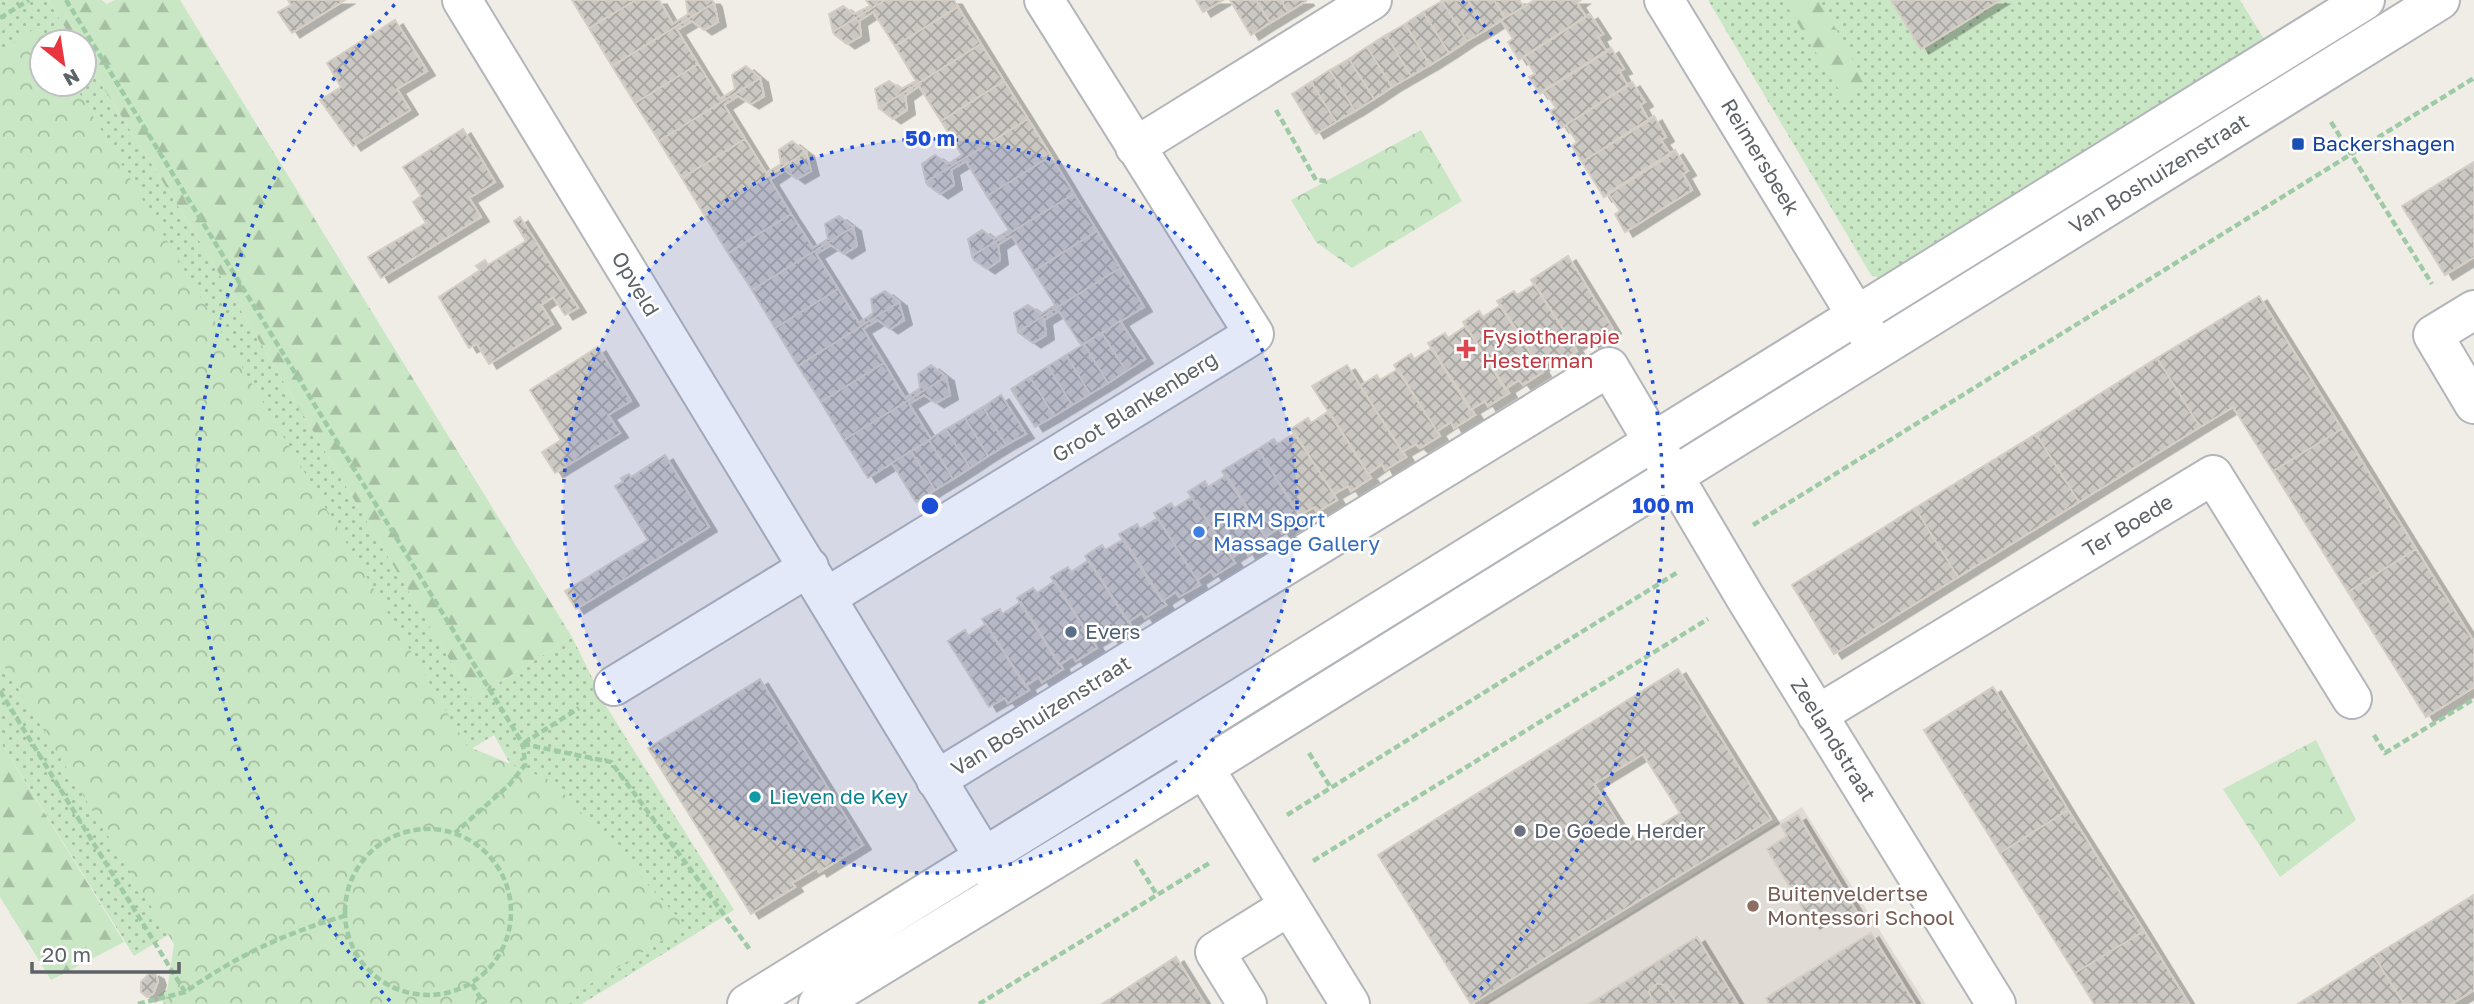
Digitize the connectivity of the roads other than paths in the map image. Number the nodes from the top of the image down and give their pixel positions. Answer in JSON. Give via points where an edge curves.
{"nodes":[{"id":1,"x":462,"y":0,"type":"edge"},
{"id":2,"x":1044,"y":0,"type":"edge"},
{"id":3,"x":1372,"y":0,"type":"edge"},
{"id":4,"x":1664,"y":0,"type":"edge"},
{"id":5,"x":2365,"y":0,"type":"edge"},
{"id":6,"x":2440,"y":0,"type":"edge"},
{"id":7,"x":1135,"y":147,"type":"junction"},
{"id":8,"x":1857,"y":315,"type":"junction"},
{"id":9,"x":2454,"y":322,"type":"edge"},
{"id":10,"x":1877,"y":348,"type":"junction"},
{"id":11,"x":2474,"y":404,"type":"edge"},
{"id":12,"x":1653,"y":442,"type":"junction"},
{"id":13,"x":1673,"y":475,"type":"junction"},
{"id":14,"x":818,"y":582,"type":"junction"},
{"id":15,"x":614,"y":686,"type":"road end"},
{"id":16,"x":2352,"y":699,"type":"road end"},
{"id":17,"x":1817,"y":715,"type":"junction"},
{"id":18,"x":1184,"y":734,"type":"junction"},
{"id":19,"x":1204,"y":768,"type":"junction"},
{"id":20,"x":936,"y":780,"type":"junction"},
{"id":21,"x":994,"y":874,"type":"junction"},
{"id":22,"x":1282,"y":895,"type":"junction"},
{"id":23,"x":762,"y":995,"type":"edge"},
{"id":24,"x":818,"y":1004,"type":"edge"},
{"id":25,"x":1247,"y":1004,"type":"edge"},
{"id":26,"x":1350,"y":1004,"type":"edge"},
{"id":27,"x":1996,"y":1004,"type":"edge"}],
"edges":[{"from":1,"to":14,"type":"street","name":"Opveld"},
{"from":2,"to":7,"type":"street","name":"Groot Blankenberg"},
{"from":3,"to":7,"type":"street"},
{"from":4,"to":8,"type":"street","name":"Reimersbeek"},
{"from":5,"to":8,"type":"street","name":"Van Boshuizenstraat"},
{"from":6,"to":10,"type":"street","name":"Van Boshuizenstraat"},
{"from":7,"to":14,"type":"street","name":"Groot Blankenberg","via":[[1254,334]]},
{"from":8,"to":10,"type":"street"},
{"from":8,"to":12,"type":"street","name":"Van Boshuizenstraat"},
{"from":9,"to":11,"type":"street"},
{"from":10,"to":13,"type":"street","name":"Van Boshuizenstraat"},
{"from":12,"to":13,"type":"street","name":"Van Boshuizenstraat"},
{"from":12,"to":18,"type":"street","name":"Van Boshuizenstraat"},
{"from":12,"to":20,"type":"street","name":"Van Boshuizenstraat","via":[[1609,368]]},
{"from":13,"to":17,"type":"street","name":"Zeelandstraat"},
{"from":13,"to":19,"type":"street","name":"Van Boshuizenstraat"},
{"from":14,"to":15,"type":"street"},
{"from":14,"to":20,"type":"street","name":"Opveld"},
{"from":16,"to":17,"type":"street","name":"Ter Boede","via":[[2213,475]]},
{"from":17,"to":27,"type":"street","name":"Zeelandstraat"},
{"from":18,"to":19,"type":"street"},
{"from":18,"to":21,"type":"street","name":"Van Boshuizenstraat"},
{"from":19,"to":21,"type":"street","name":"Van Boshuizenstraat"},
{"from":19,"to":22,"type":"street"},
{"from":20,"to":21,"type":"street","name":"Opveld"},
{"from":21,"to":23,"type":"street","name":"Van Boshuizenstraat"},
{"from":21,"to":24,"type":"street","name":"Van Boshuizenstraat"},
{"from":22,"to":25,"type":"street","via":[[1215,952]]},
{"from":22,"to":26,"type":"street"}]}
